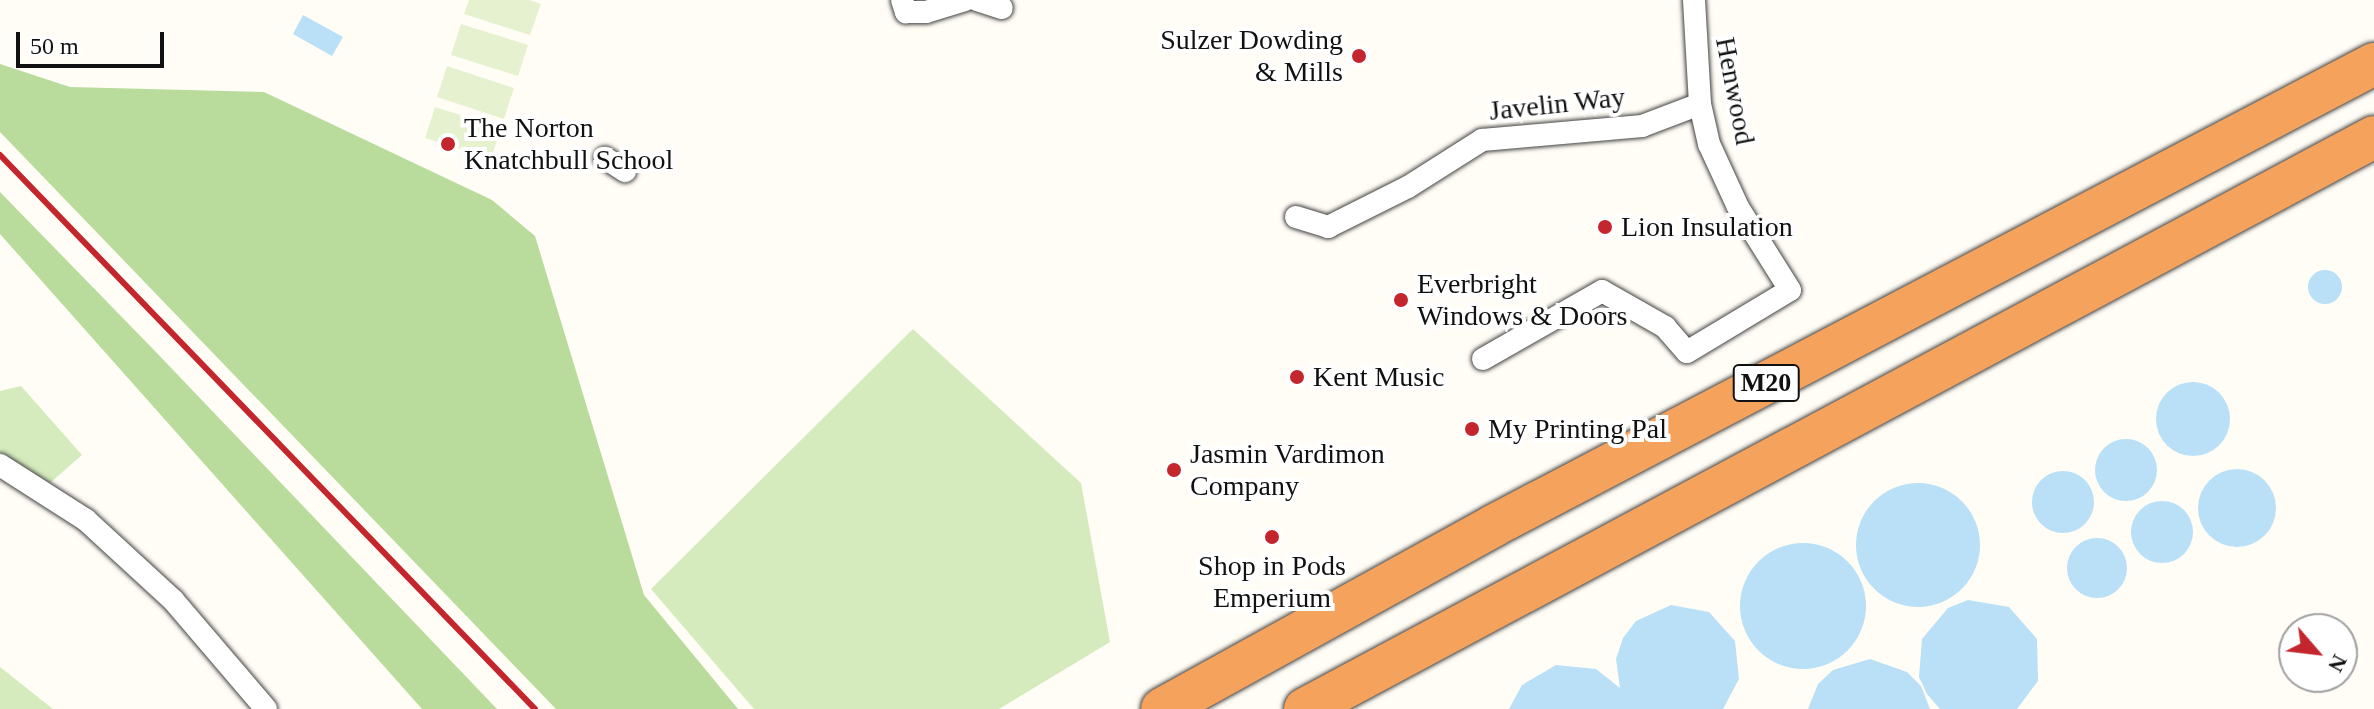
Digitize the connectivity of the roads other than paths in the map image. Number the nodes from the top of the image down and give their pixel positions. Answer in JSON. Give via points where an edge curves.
{"nodes":[{"id":1,"x":902,"y":0,"type":"edge"},
{"id":2,"x":965,"y":0,"type":"edge"},
{"id":3,"x":977,"y":0,"type":"edge"},
{"id":4,"x":1694,"y":0,"type":"edge"},
{"id":5,"x":1002,"y":8,"type":"dead end"},
{"id":6,"x":2374,"y":64,"type":"edge"},
{"id":7,"x":1700,"y":104,"type":"junction"},
{"id":8,"x":2374,"y":137,"type":"edge"},
{"id":9,"x":605,"y":158,"type":"dead end"},
{"id":10,"x":625,"y":171,"type":"dead end"},
{"id":11,"x":1296,"y":217,"type":"dead end"},
{"id":12,"x":1483,"y":359,"type":"dead end"},
{"id":13,"x":0,"y":465,"type":"edge"},
{"id":14,"x":261,"y":707,"type":"edge"},
{"id":15,"x":1162,"y":709,"type":"edge"},
{"id":16,"x":1305,"y":709,"type":"edge"}],
"edges":[{"from":1,"to":2,"type":"street","via":[[906,12],[926,12]]},
{"from":3,"to":5,"type":"street"},
{"from":4,"to":7,"type":"street","name":"Henwood"},
{"from":6,"to":15,"type":"highway","number":"M20","via":[[1493,526]]},
{"from":7,"to":11,"type":"street","name":"Javelin Way","via":[[1642,126],[1482,140],[1408,187],[1328,227]]},
{"from":7,"to":12,"type":"street","name":"Henwood","via":[[1709,144],[1738,207],[1790,290],[1687,352],[1665,327],[1602,291]]},
{"from":8,"to":16,"type":"highway","number":"M20"},
{"from":9,"to":10,"type":"street"},
{"from":13,"to":14,"type":"street","via":[[86,520],[173,600]]}]}
